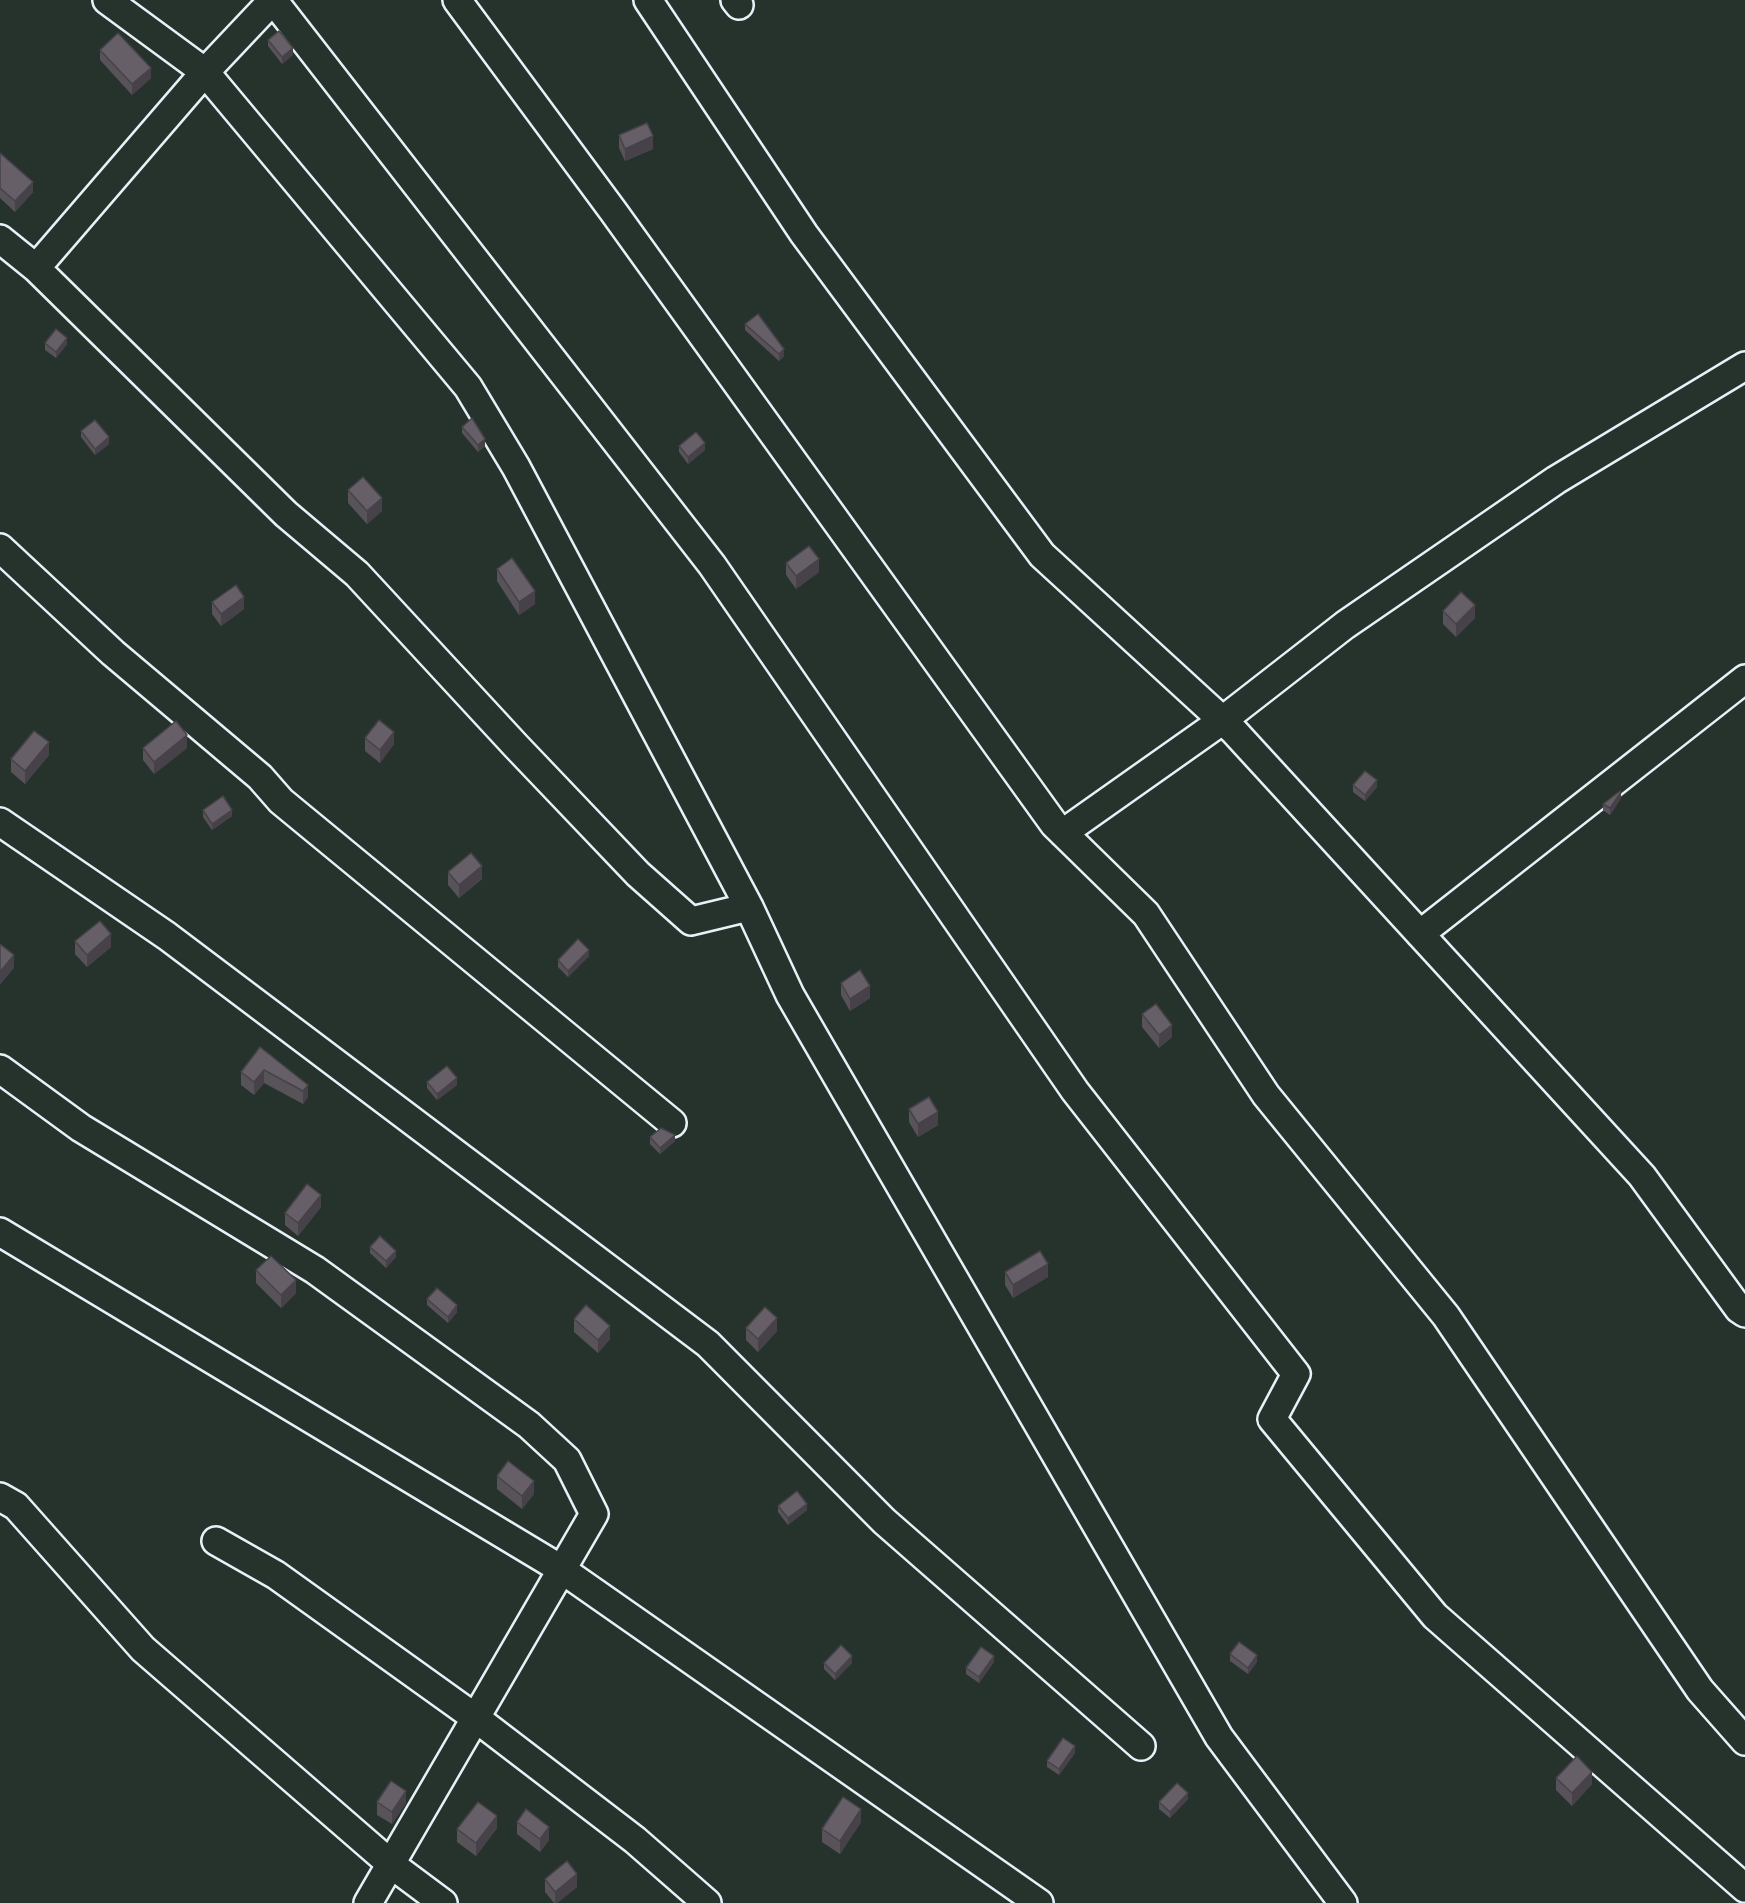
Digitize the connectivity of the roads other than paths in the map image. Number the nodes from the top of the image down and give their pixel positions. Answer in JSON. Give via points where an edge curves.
{"nodes":[{"id":1,"x":107,"y":0,"type":"edge"},
{"id":2,"x":273,"y":0,"type":"edge"},
{"id":3,"x":457,"y":0,"type":"edge"},
{"id":4,"x":648,"y":0,"type":"edge"},
{"id":5,"x":205,"y":72,"type":"junction"},
{"id":6,"x":0,"y":239,"type":"edge"},
{"id":7,"x":36,"y":268,"type":"junction"},
{"id":8,"x":1745,"y":366,"type":"edge"},
{"id":9,"x":0,"y":548,"type":"edge"},
{"id":10,"x":1745,"y":679,"type":"edge"},
{"id":11,"x":1223,"y":720,"type":"junction"},
{"id":12,"x":0,"y":822,"type":"edge"},
{"id":13,"x":1063,"y":833,"type":"junction"},
{"id":14,"x":749,"y":907,"type":"junction"},
{"id":15,"x":1420,"y":934,"type":"junction"},
{"id":16,"x":0,"y":1069,"type":"edge"},
{"id":17,"x":672,"y":1123,"type":"dead end"},
{"id":18,"x":0,"y":1232,"type":"edge"},
{"id":19,"x":1745,"y":1312,"type":"edge"},
{"id":20,"x":0,"y":1497,"type":"edge"},
{"id":21,"x":216,"y":1540,"type":"dead end"},
{"id":22,"x":561,"y":1569,"type":"junction"},
{"id":23,"x":477,"y":1719,"type":"junction"},
{"id":24,"x":1745,"y":1741,"type":"edge"},
{"id":25,"x":1141,"y":1746,"type":"dead end"},
{"id":26,"x":392,"y":1865,"type":"junction"},
{"id":27,"x":1745,"y":1888,"type":"edge"},
{"id":28,"x":368,"y":1903,"type":"edge"},
{"id":29,"x":443,"y":1903,"type":"edge"},
{"id":30,"x":707,"y":1903,"type":"edge"},
{"id":31,"x":1039,"y":1903,"type":"edge"},
{"id":32,"x":1342,"y":1903,"type":"edge"}],
"edges":[{"from":1,"to":5,"type":"street"},
{"from":2,"to":5,"type":"street"},
{"from":2,"to":27,"type":"street","via":[[712,565],[1075,1092],[1296,1374],[1272,1419],[1435,1616]]},
{"from":3,"to":13,"type":"street"},
{"from":4,"to":11,"type":"street","via":[[804,234],[1042,555]]},
{"from":5,"to":7,"type":"street"},
{"from":5,"to":14,"type":"street","via":[[468,387],[516,467]]},
{"from":6,"to":7,"type":"street"},
{"from":7,"to":14,"type":"street","via":[[286,514],[357,574],[638,874],[691,921]]},
{"from":8,"to":11,"type":"street","via":[[1556,480],[1345,625]]},
{"from":9,"to":17,"type":"street","via":[[113,653],[260,777],[281,801]]},
{"from":10,"to":15,"type":"street"},
{"from":11,"to":13,"type":"street"},
{"from":11,"to":15,"type":"street"},
{"from":12,"to":25,"type":"street","via":[[167,936],[708,1344],[884,1521]]},
{"from":13,"to":24,"type":"street","via":[[1146,914],[1266,1095],[1446,1316],[1700,1690]]},
{"from":14,"to":32,"type":"street","via":[[790,995],[1220,1737]]},
{"from":15,"to":19,"type":"street","via":[[1642,1176]]},
{"from":16,"to":22,"type":"street","via":[[81,1128],[315,1270],[537,1432],[567,1460],[594,1514]]},
{"from":18,"to":22,"type":"street"},
{"from":20,"to":26,"type":"street","via":[[16,1506],[143,1650]]},
{"from":21,"to":23,"type":"street","via":[[276,1575]]},
{"from":22,"to":23,"type":"street"},
{"from":22,"to":31,"type":"street"},
{"from":23,"to":26,"type":"street"},
{"from":23,"to":30,"type":"street","via":[[635,1840]]},
{"from":26,"to":28,"type":"street"},
{"from":26,"to":29,"type":"street"}]}
